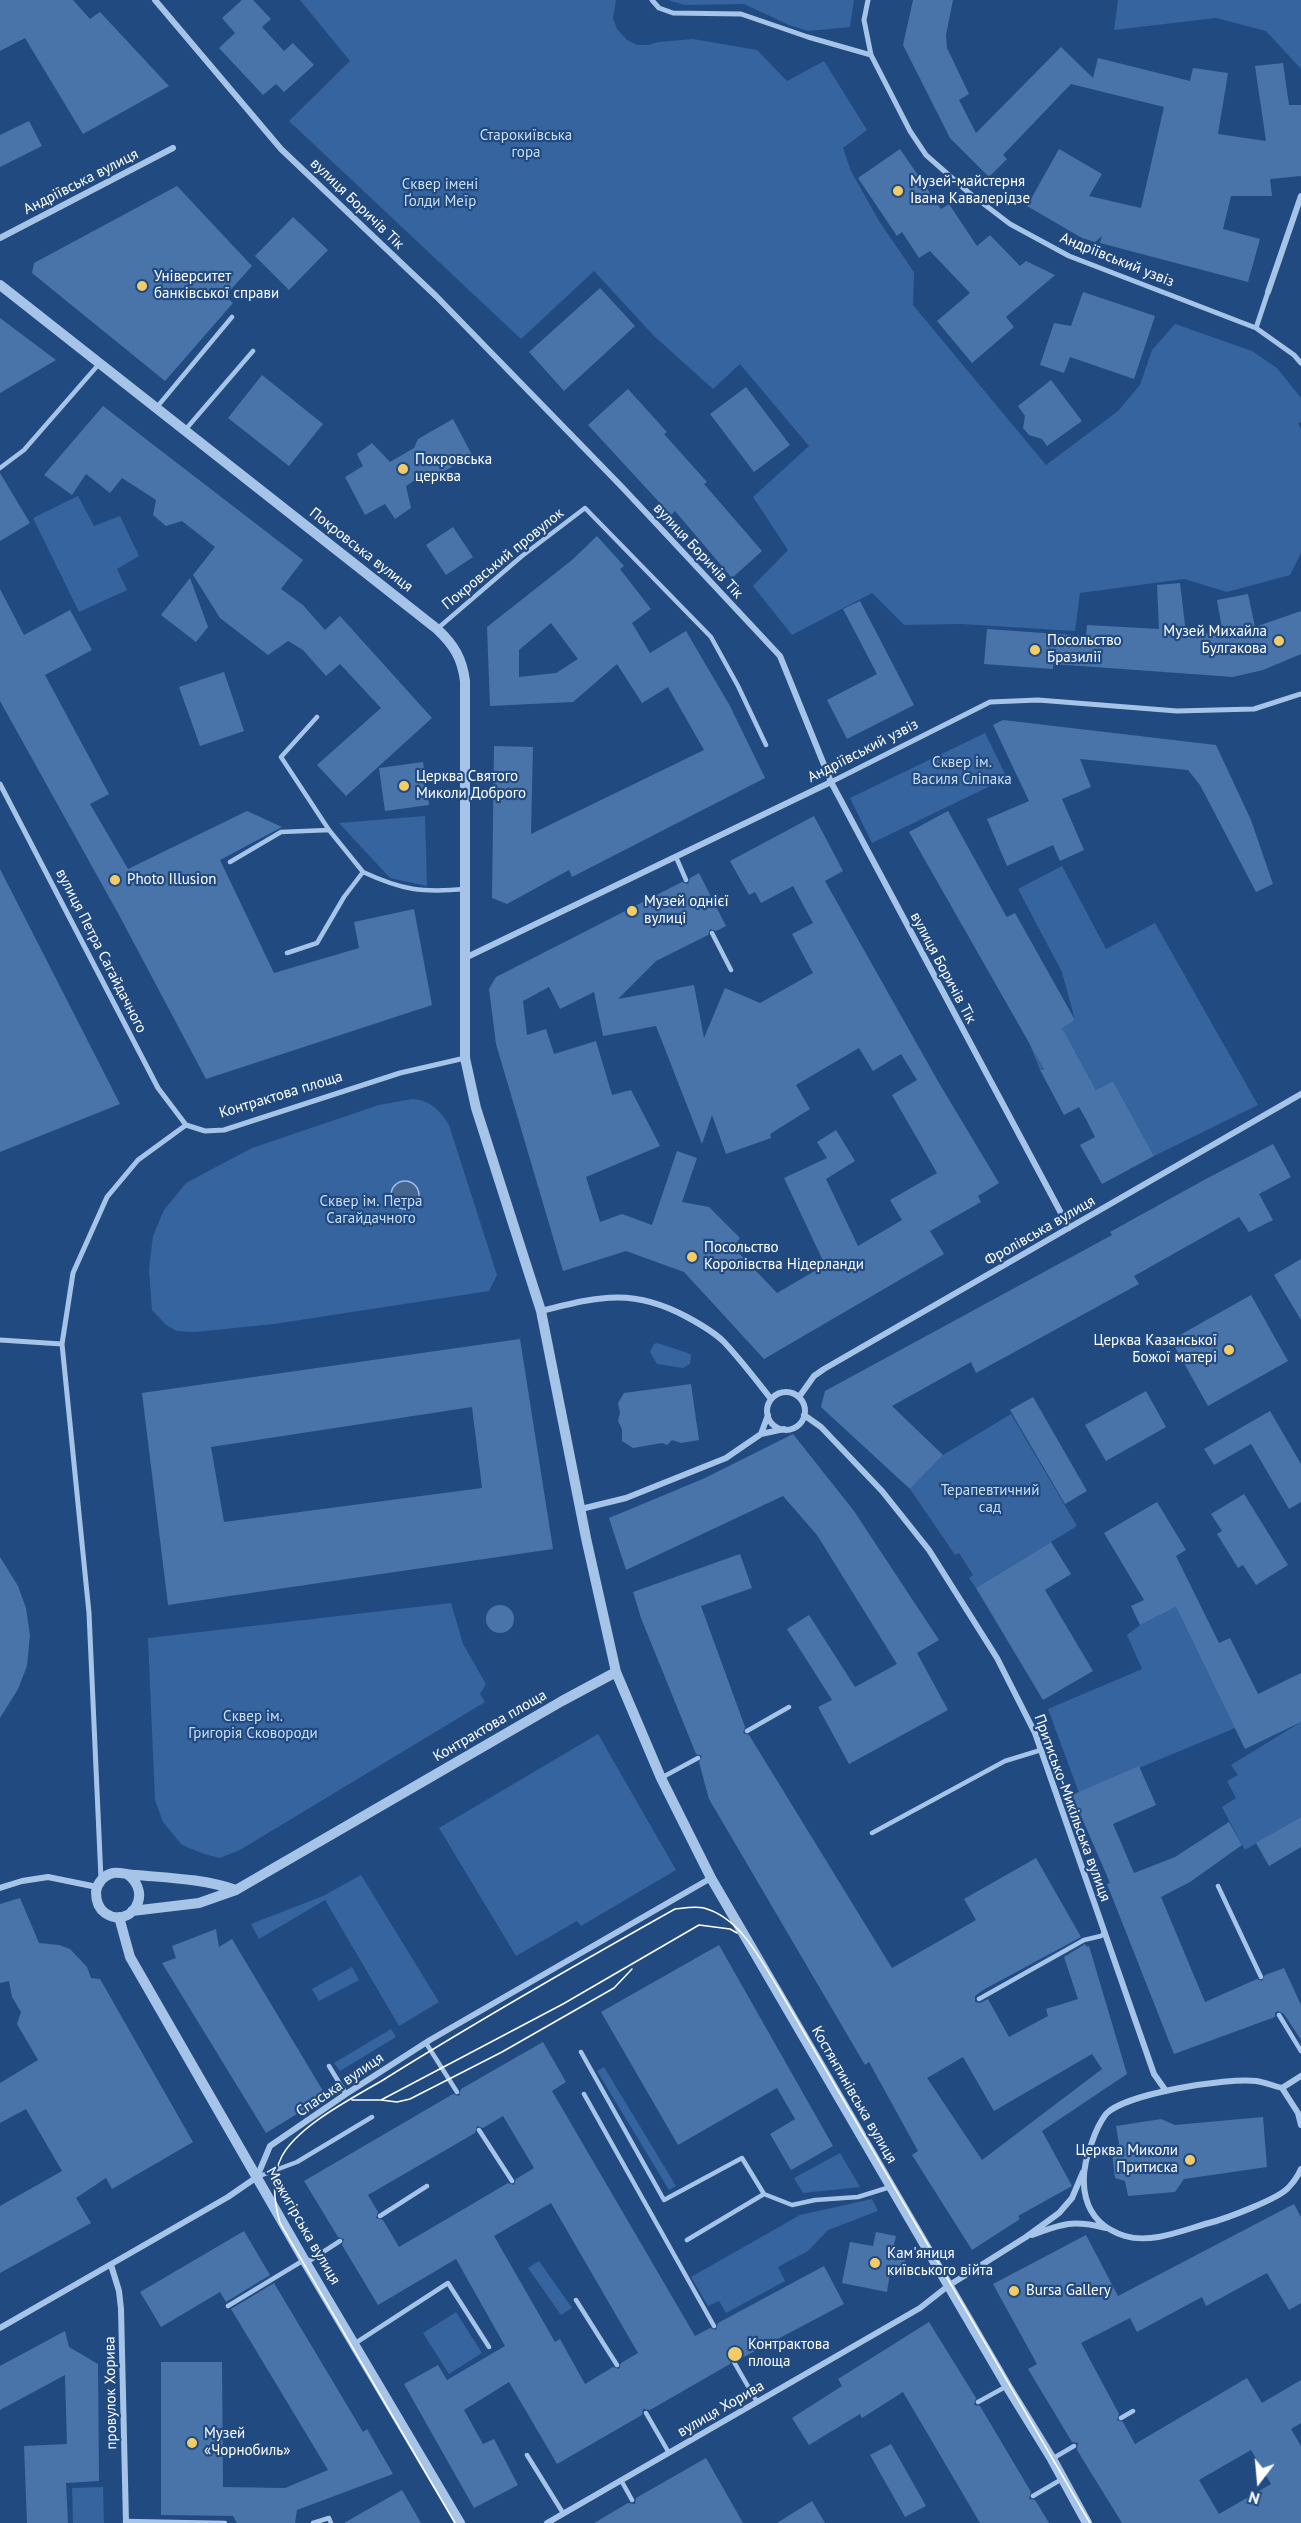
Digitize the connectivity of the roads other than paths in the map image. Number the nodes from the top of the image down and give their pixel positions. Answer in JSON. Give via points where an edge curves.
{"nodes":[{"id":1,"x":155,"y":0,"type":"edge"},
{"id":2,"x":652,"y":0,"type":"edge"},
{"id":3,"x":868,"y":0,"type":"edge"},
{"id":4,"x":871,"y":55,"type":"junction"},
{"id":5,"x":173,"y":148,"type":"dead end"},
{"id":6,"x":1301,"y":196,"type":"edge"},
{"id":7,"x":0,"y":238,"type":"edge"},
{"id":8,"x":0,"y":285,"type":"edge"},
{"id":9,"x":1268,"y":292,"type":"joint"},
{"id":10,"x":232,"y":317,"type":"dead end"},
{"id":11,"x":1256,"y":328,"type":"junction"},
{"id":12,"x":253,"y":351,"type":"dead end"},
{"id":13,"x":1301,"y":363,"type":"edge"},
{"id":14,"x":99,"y":364,"type":"junction"},
{"id":15,"x":156,"y":409,"type":"junction"},
{"id":16,"x":184,"y":431,"type":"junction"},
{"id":17,"x":0,"y":468,"type":"edge"},
{"id":18,"x":437,"y":628,"type":"junction"},
{"id":19,"x":1301,"y":694,"type":"edge"},
{"id":20,"x":317,"y":717,"type":"dead end"},
{"id":21,"x":766,"y":745,"type":"dead end"},
{"id":22,"x":831,"y":782,"type":"junction"},
{"id":23,"x":0,"y":783,"type":"edge"},
{"id":24,"x":329,"y":830,"type":"junction"},
{"id":25,"x":676,"y":857,"type":"junction"},
{"id":26,"x":230,"y":862,"type":"dead end"},
{"id":27,"x":363,"y":872,"type":"junction"},
{"id":28,"x":686,"y":880,"type":"dead end"},
{"id":29,"x":465,"y":890,"type":"junction"},
{"id":30,"x":712,"y":933,"type":"dead end"},
{"id":31,"x":287,"y":953,"type":"dead end"},
{"id":32,"x":465,"y":958,"type":"junction"},
{"id":33,"x":732,"y":970,"type":"dead end"},
{"id":34,"x":465,"y":1058,"type":"junction"},
{"id":35,"x":1301,"y":1094,"type":"edge"},
{"id":36,"x":186,"y":1125,"type":"junction"},
{"id":37,"x":1068,"y":1228,"type":"junction"},
{"id":38,"x":541,"y":1311,"type":"junction"},
{"id":39,"x":0,"y":1340,"type":"edge"},
{"id":40,"x":62,"y":1344,"type":"junction"},
{"id":41,"x":799,"y":1397,"type":"junction"},
{"id":42,"x":771,"y":1399,"type":"junction"},
{"id":43,"x":768,"y":1415,"type":"junction"},
{"id":44,"x":804,"y":1415,"type":"junction"},
{"id":45,"x":784,"y":1429,"type":"junction"},
{"id":46,"x":761,"y":1434,"type":"junction"},
{"id":47,"x":581,"y":1509,"type":"junction"},
{"id":48,"x":616,"y":1672,"type":"junction"},
{"id":49,"x":789,"y":1707,"type":"dead end"},
{"id":50,"x":747,"y":1731,"type":"dead end"},
{"id":51,"x":1041,"y":1750,"type":"junction"},
{"id":52,"x":698,"y":1758,"type":"dead end"},
{"id":53,"x":661,"y":1778,"type":"junction"},
{"id":54,"x":872,"y":1833,"type":"dead end"},
{"id":55,"x":127,"y":1874,"type":"junction"},
{"id":56,"x":711,"y":1878,"type":"junction"},
{"id":57,"x":99,"y":1884,"type":"junction"},
{"id":58,"x":1218,"y":1886,"type":"dead end"},
{"id":59,"x":0,"y":1888,"type":"edge"},
{"id":60,"x":236,"y":1890,"type":"junction"},
{"id":61,"x":132,"y":1911,"type":"junction"},
{"id":62,"x":119,"y":1917,"type":"junction"},
{"id":63,"x":1105,"y":1932,"type":"junction"},
{"id":64,"x":1261,"y":1977,"type":"dead end"},
{"id":65,"x":979,"y":1999,"type":"dead end"},
{"id":66,"x":1279,"y":2015,"type":"dead end"},
{"id":67,"x":426,"y":2043,"type":"junction"},
{"id":68,"x":1301,"y":2051,"type":"edge"},
{"id":69,"x":580,"y":2052,"type":"dead end"},
{"id":70,"x":330,"y":2066,"type":"dead end"},
{"id":71,"x":1301,"y":2076,"type":"edge"},
{"id":72,"x":1282,"y":2088,"type":"junction"},
{"id":73,"x":1166,"y":2091,"type":"junction"},
{"id":74,"x":457,"y":2092,"type":"dead end"},
{"id":75,"x":346,"y":2094,"type":"junction"},
{"id":76,"x":584,"y":2094,"type":"dead end"},
{"id":77,"x":372,"y":2117,"type":"dead end"},
{"id":78,"x":1301,"y":2125,"type":"edge"},
{"id":79,"x":479,"y":2130,"type":"dead end"},
{"id":80,"x":1301,"y":2169,"type":"edge"},
{"id":81,"x":1083,"y":2172,"type":"junction"},
{"id":82,"x":257,"y":2177,"type":"junction"},
{"id":83,"x":512,"y":2181,"type":"dead end"},
{"id":84,"x":427,"y":2186,"type":"dead end"},
{"id":85,"x":890,"y":2187,"type":"junction"},
{"id":86,"x":764,"y":2194,"type":"junction"},
{"id":87,"x":380,"y":2216,"type":"dead end"},
{"id":88,"x":1110,"y":2229,"type":"junction"},
{"id":89,"x":1026,"y":2237,"type":"junction"},
{"id":90,"x":687,"y":2240,"type":"dead end"},
{"id":91,"x":340,"y":2241,"type":"dead end"},
{"id":92,"x":305,"y":2262,"type":"junction"},
{"id":93,"x":111,"y":2265,"type":"junction"},
{"id":94,"x":948,"y":2286,"type":"junction"},
{"id":95,"x":576,"y":2300,"type":"dead end"},
{"id":96,"x":228,"y":2306,"type":"dead end"},
{"id":97,"x":714,"y":2326,"type":"dead end"},
{"id":98,"x":0,"y":2328,"type":"edge"},
{"id":99,"x":354,"y":2344,"type":"junction"},
{"id":100,"x":489,"y":2347,"type":"dead end"},
{"id":101,"x":734,"y":2362,"type":"dead end"},
{"id":102,"x":617,"y":2365,"type":"dead end"},
{"id":103,"x":1007,"y":2386,"type":"junction"},
{"id":104,"x":757,"y":2402,"type":"junction"},
{"id":105,"x":978,"y":2402,"type":"dead end"},
{"id":106,"x":1133,"y":2411,"type":"dead end"},
{"id":107,"x":646,"y":2412,"type":"dead end"},
{"id":108,"x":1121,"y":2418,"type":"dead end"},
{"id":109,"x":1074,"y":2446,"type":"dead end"},
{"id":110,"x":669,"y":2453,"type":"junction"},
{"id":111,"x":527,"y":2455,"type":"dead end"},
{"id":112,"x":1052,"y":2459,"type":"junction"},
{"id":113,"x":1062,"y":2479,"type":"junction"},
{"id":114,"x":621,"y":2480,"type":"junction"},
{"id":115,"x":1033,"y":2496,"type":"dead end"},
{"id":116,"x":632,"y":2500,"type":"dead end"},
{"id":117,"x":563,"y":2513,"type":"junction"},
{"id":118,"x":125,"y":2522,"type":"edge"},
{"id":119,"x":225,"y":2523,"type":"edge"},
{"id":120,"x":313,"y":2523,"type":"edge"},
{"id":121,"x":332,"y":2523,"type":"edge"},
{"id":122,"x":460,"y":2523,"type":"edge"},
{"id":123,"x":547,"y":2523,"type":"edge"},
{"id":124,"x":1087,"y":2523,"type":"edge"}],
"edges":[{"from":1,"to":22,"type":"street","name":"вулиця Боричів Тік","via":[[281,149],[437,297],[780,656]]},
{"from":2,"to":4,"type":"street","via":[[659,8],[673,13],[741,14]]},
{"from":3,"to":4,"type":"street","name":"Андріївський узвіз","via":[[864,20]]},
{"from":4,"to":11,"type":"street","name":"Андріївський узвіз","via":[[926,155],[1010,224],[1069,256]]},
{"from":5,"to":7,"type":"street","name":"Андріївська вулиця"},
{"from":6,"to":9,"type":"street"},
{"from":8,"to":14,"type":"street","name":"Покровська вулиця"},
{"from":9,"to":11,"type":"street"},
{"from":10,"to":15,"type":"lane"},
{"from":11,"to":13,"type":"street","name":"Андріївський узвіз"},
{"from":12,"to":16,"type":"lane"},
{"from":14,"to":15,"type":"street","name":"Покровська вулиця"},
{"from":14,"to":17,"type":"lane","via":[[24,450]]},
{"from":15,"to":16,"type":"street","name":"Покровська вулиця"},
{"from":16,"to":18,"type":"street","name":"Покровська вулиця"},
{"from":18,"to":21,"type":"lane","name":"Покровський провулок","via":[[585,508],[711,637]]},
{"from":18,"to":29,"type":"street","name":"Покровська вулиця","via":[[459,656],[465,681]]},
{"from":19,"to":22,"type":"street","name":"Андріївський узвіз","via":[[1254,709],[1177,711],[1038,700],[990,702]]},
{"from":20,"to":24,"type":"lane","via":[[281,757]]},
{"from":22,"to":25,"type":"street","name":"Андріївський узвіз"},
{"from":22,"to":37,"type":"street","name":"вулиця Боричів Тік"},
{"from":23,"to":36,"type":"street","name":"вулиця Петра Сагайдачного","via":[[158,1088]]},
{"from":24,"to":26,"type":"lane","via":[[281,832]]},
{"from":24,"to":27,"type":"lane"},
{"from":25,"to":28,"type":"lane"},
{"from":25,"to":32,"type":"street","name":"Андріївський узвіз"},
{"from":27,"to":29,"type":"lane","via":[[393,886],[424,891]]},
{"from":27,"to":31,"type":"lane","via":[[317,943]]},
{"from":29,"to":32,"type":"street","name":"Покровська вулиця"},
{"from":30,"to":33,"type":"lane"},
{"from":32,"to":34,"type":"street"},
{"from":34,"to":36,"type":"street","name":"Контрактова площа","via":[[400,1073],[224,1130],[205,1131]]},
{"from":34,"to":38,"type":"street","via":[[476,1108]]},
{"from":35,"to":37,"type":"street","name":"Фролівська вулиця"},
{"from":36,"to":40,"type":"street","via":[[138,1160],[107,1197],[73,1273]]},
{"from":37,"to":41,"type":"street","name":"Фролівська вулиця","via":[[824,1369]]},
{"from":38,"to":42,"type":"street","via":[[601,1298],[645,1299],[684,1316],[724,1342]]},
{"from":38,"to":47,"type":"street"},
{"from":39,"to":40,"type":"street"},
{"from":40,"to":57,"type":"street","via":[[88,1613]]},
{"from":41,"to":42,"type":"street","via":[[783,1392]]},
{"from":41,"to":44,"type":"street","via":[[805,1407]]},
{"from":42,"to":43,"type":"street"},
{"from":43,"to":45,"type":"street","via":[[775,1426]]},
{"from":43,"to":46,"type":"street"},
{"from":44,"to":45,"type":"street","via":[[797,1426]]},
{"from":44,"to":51,"type":"street","name":"Притисько-Микільська вулиця","via":[[821,1427],[882,1491],[929,1550],[997,1658]]},
{"from":45,"to":46,"type":"street"},
{"from":46,"to":47,"type":"street","via":[[726,1458],[626,1498]]},
{"from":47,"to":48,"type":"street"},
{"from":48,"to":53,"type":"street","name":"Костянтинівська вулиця"},
{"from":48,"to":60,"type":"street","name":"Контрактова площа"},
{"from":49,"to":50,"type":"lane"},
{"from":51,"to":54,"type":"lane","via":[[1005,1761]]},
{"from":51,"to":63,"type":"street","name":"Притисько-Микільська вулиця"},
{"from":52,"to":53,"type":"lane"},
{"from":53,"to":56,"type":"street","name":"Костянтинівська вулиця"},
{"from":55,"to":57,"type":"street","via":[[113,1873]]},
{"from":55,"to":60,"type":"street"},
{"from":55,"to":61,"type":"street","via":[[140,1892]]},
{"from":56,"to":67,"type":"street","name":"Спаська вулиця"},
{"from":56,"to":85,"type":"street","name":"Костянтинівська вулиця"},
{"from":57,"to":59,"type":"street","via":[[48,1877]]},
{"from":57,"to":62,"type":"street","via":[[100,1908]]},
{"from":58,"to":64,"type":"lane"},
{"from":60,"to":61,"type":"street","name":"Контрактова площа","via":[[199,1903]]},
{"from":61,"to":62,"type":"street"},
{"from":62,"to":82,"type":"street","name":"Межигірська вулиця","via":[[130,1957]]},
{"from":63,"to":65,"type":"lane"},
{"from":63,"to":73,"type":"street","name":"Притисько-Микільська вулиця","via":[[1154,2074]]},
{"from":66,"to":68,"type":"lane"},
{"from":67,"to":74,"type":"lane"},
{"from":67,"to":75,"type":"street","name":"Спаська вулиця"},
{"from":69,"to":86,"type":"lane","via":[[664,2200],[741,2158]]},
{"from":70,"to":75,"type":"lane"},
{"from":71,"to":72,"type":"street"},
{"from":72,"to":73,"type":"street","name":"вулиця Хорива","via":[[1256,2081],[1226,2081]]},
{"from":72,"to":78,"type":"street"},
{"from":73,"to":81,"type":"street","name":"вулиця Хорива","via":[[1122,2103],[1107,2114],[1096,2131]]},
{"from":75,"to":82,"type":"street","name":"Спаська вулиця","via":[[270,2146]]},
{"from":76,"to":97,"type":"lane"},
{"from":77,"to":82,"type":"lane","via":[[297,2162]]},
{"from":79,"to":83,"type":"lane"},
{"from":80,"to":88,"type":"street","name":"вулиця Хорива","via":[[1287,2190],[1228,2218],[1152,2239],[1126,2236]]},
{"from":81,"to":88,"type":"street","via":[[1086,2200],[1093,2216]]},
{"from":81,"to":89,"type":"street","name":"вулиця Хорива","via":[[1072,2198],[1059,2213]]},
{"from":82,"to":92,"type":"street","name":"Межигірська вулиця"},
{"from":82,"to":93,"type":"street"},
{"from":84,"to":87,"type":"lane"},
{"from":85,"to":86,"type":"lane","via":[[858,2197],[792,2205]]},
{"from":85,"to":94,"type":"street","name":"Костянтинівська вулиця"},
{"from":86,"to":90,"type":"lane"},
{"from":88,"to":89,"type":"street","name":"вулиця Хорива","via":[[1081,2222],[1064,2223]]},
{"from":89,"to":94,"type":"street","name":"вулиця Хорива"},
{"from":91,"to":92,"type":"lane"},
{"from":92,"to":96,"type":"lane"},
{"from":92,"to":99,"type":"street","name":"Межигірська вулиця"},
{"from":93,"to":98,"type":"street"},
{"from":93,"to":118,"type":"street","name":"провулок Хорива","via":[[121,2309]]},
{"from":94,"to":103,"type":"street","name":"Костянтинівська вулиця"},
{"from":94,"to":104,"type":"street","name":"вулиця Хорива","via":[[920,2308]]},
{"from":95,"to":102,"type":"lane"},
{"from":99,"to":100,"type":"lane","via":[[448,2283]]},
{"from":99,"to":122,"type":"street","name":"Межигірська вулиця"},
{"from":101,"to":104,"type":"lane"},
{"from":103,"to":105,"type":"lane"},
{"from":103,"to":112,"type":"street","name":"Костянтинівська вулиця"},
{"from":104,"to":110,"type":"street","name":"вулиця Хорива"},
{"from":106,"to":108,"type":"lane"},
{"from":107,"to":110,"type":"lane"},
{"from":109,"to":112,"type":"lane"},
{"from":110,"to":114,"type":"street","name":"вулиця Хорива"},
{"from":111,"to":117,"type":"lane"},
{"from":112,"to":113,"type":"street","name":"Костянтинівська вулиця"},
{"from":113,"to":115,"type":"lane"},
{"from":113,"to":124,"type":"street","name":"Костянтинівська вулиця"},
{"from":114,"to":116,"type":"lane"},
{"from":114,"to":117,"type":"street","name":"вулиця Хорива"},
{"from":117,"to":123,"type":"street","name":"вулиця Хорива"},
{"from":118,"to":119,"type":"lane"},
{"from":120,"to":121,"type":"lane","via":[[329,2518]]}]}
